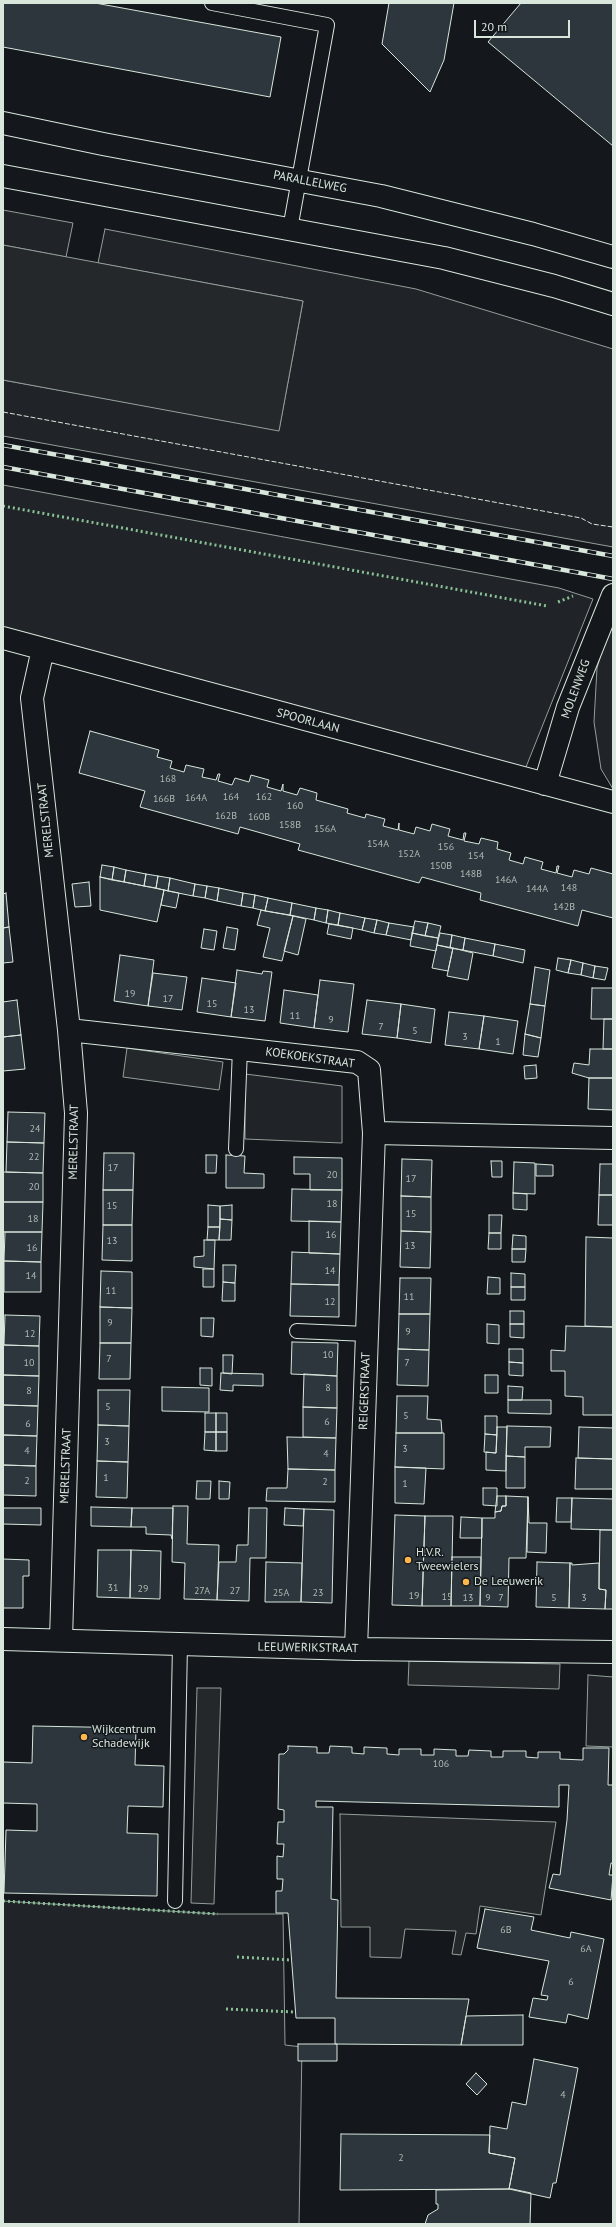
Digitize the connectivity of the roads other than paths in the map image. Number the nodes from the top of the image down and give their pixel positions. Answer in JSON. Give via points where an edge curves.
{"nodes":[{"id":1,"x":212,"y":3,"type":"edge"},
{"id":2,"x":3,"y":123,"type":"edge"},
{"id":3,"x":3,"y":176,"type":"edge"},
{"id":4,"x":300,"y":180,"type":"junction"},
{"id":5,"x":290,"y":229,"type":"junction"},
{"id":6,"x":613,"y":258,"type":"edge"},
{"id":7,"x":613,"y":304,"type":"edge"},
{"id":8,"x":613,"y":596,"type":"edge"},
{"id":9,"x":3,"y":638,"type":"edge"},
{"id":10,"x":43,"y":649,"type":"junction"},
{"id":11,"x":545,"y":784,"type":"junction"},
{"id":12,"x":613,"y":802,"type":"edge"},
{"id":13,"x":69,"y":1030,"type":"junction"},
{"id":14,"x":240,"y":1049,"type":"junction"},
{"id":15,"x":374,"y":1133,"type":"junction"},
{"id":16,"x":613,"y":1138,"type":"edge"},
{"id":17,"x":236,"y":1149,"type":"dead end"},
{"id":18,"x":297,"y":1331,"type":"dead end"},
{"id":19,"x":367,"y":1334,"type":"junction"},
{"id":20,"x":3,"y":1639,"type":"edge"},
{"id":21,"x":61,"y":1640,"type":"junction"},
{"id":22,"x":180,"y":1644,"type":"junction"},
{"id":23,"x":356,"y":1649,"type":"junction"},
{"id":24,"x":613,"y":1652,"type":"edge"},
{"id":25,"x":175,"y":1901,"type":"dead end"}],
"edges":[{"from":1,"to":4,"type":"lane","via":[[327,25]]},
{"from":2,"to":4,"type":"street","name":"PARALLELWEG"},
{"from":3,"to":5,"type":"street"},
{"from":4,"to":5,"type":"lane"},
{"from":4,"to":6,"type":"street","name":"PARALLELWEG","via":[[452,213]]},
{"from":5,"to":7,"type":"street","via":[[444,258]]},
{"from":8,"to":11,"type":"street","name":"MOLENWEG","via":[[568,707]]},
{"from":9,"to":10,"type":"street","name":"SPOORLAAN"},
{"from":10,"to":11,"type":"street","name":"SPOORLAAN"},
{"from":10,"to":13,"type":"street","name":"MERELSTRAAT","via":[[32,698]]},
{"from":11,"to":12,"type":"street","name":"SPOORLAAN"},
{"from":13,"to":14,"type":"street","name":"KOEKOEKSTRAAT"},
{"from":13,"to":21,"type":"street","name":"MERELSTRAAT","via":[[76,1113]]},
{"from":14,"to":15,"type":"street","name":"KOEKOEKSTRAAT","via":[[357,1062],[369,1070]]},
{"from":14,"to":17,"type":"lane"},
{"from":15,"to":16,"type":"street"},
{"from":15,"to":19,"type":"street","name":"REIGERSTRAAT"},
{"from":18,"to":19,"type":"lane"},
{"from":19,"to":23,"type":"street","name":"REIGERSTRAAT"},
{"from":20,"to":21,"type":"street","name":"LEEUWERIKSTRAAT"},
{"from":21,"to":22,"type":"street","name":"LEEUWERIKSTRAAT"},
{"from":22,"to":23,"type":"street","name":"LEEUWERIKSTRAAT"},
{"from":22,"to":25,"type":"lane"},
{"from":23,"to":24,"type":"street","name":"LEEUWERIKSTRAAT"}]}
